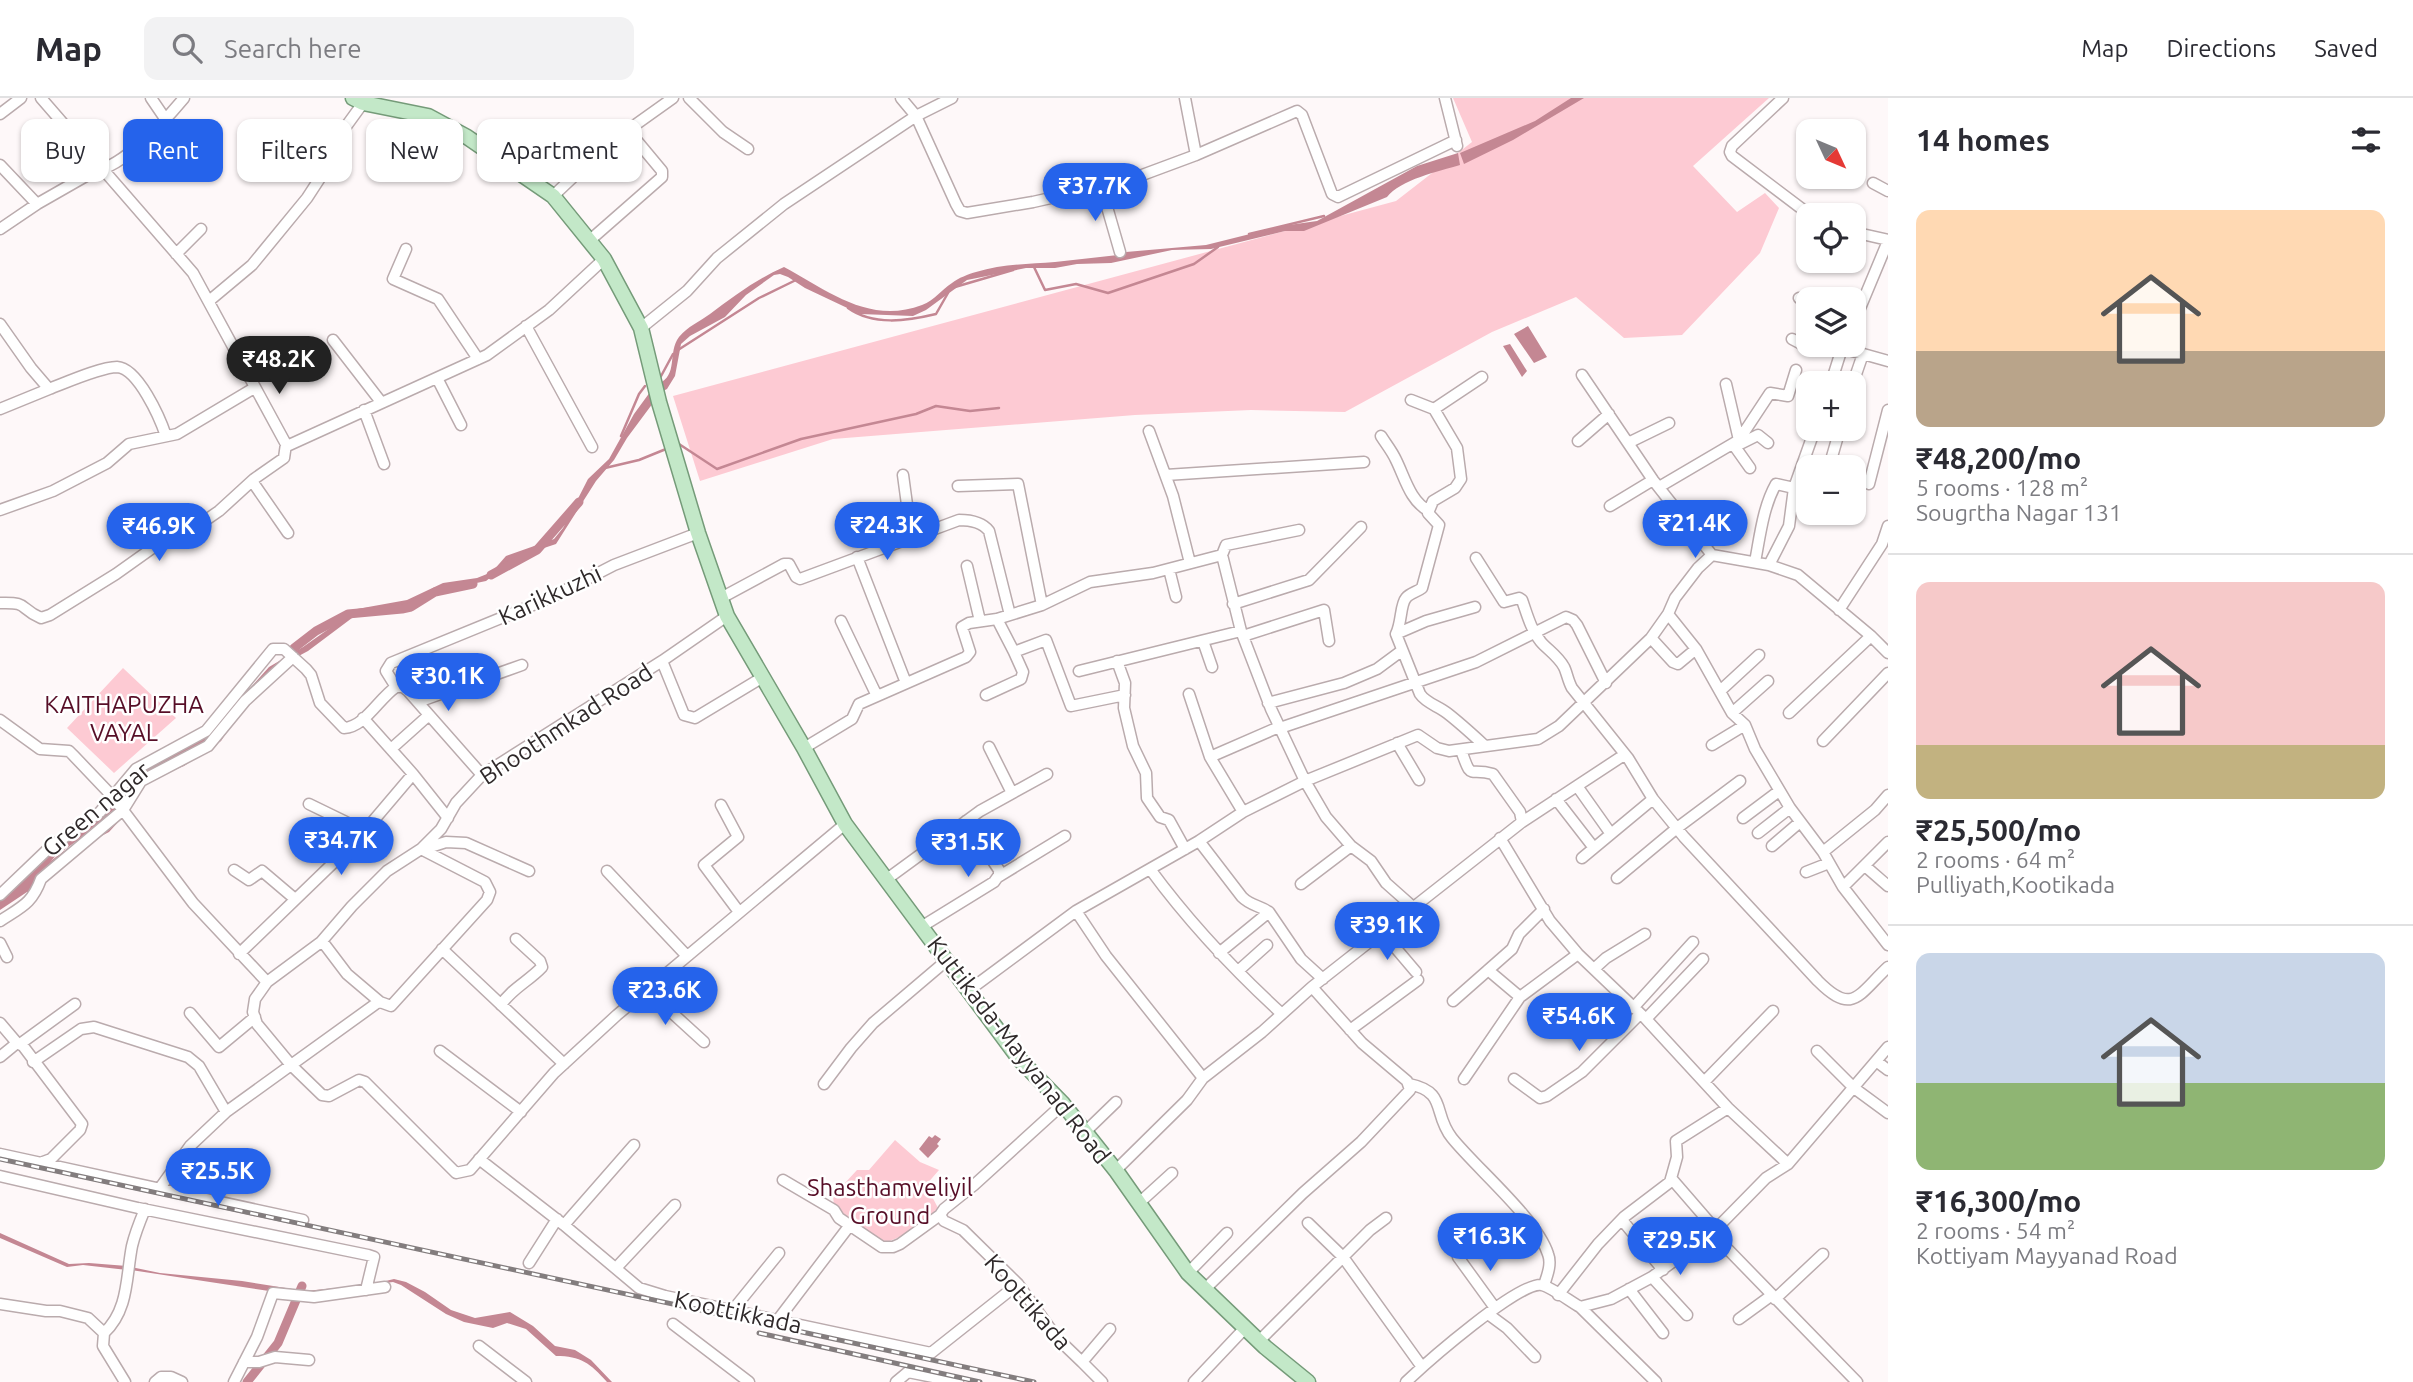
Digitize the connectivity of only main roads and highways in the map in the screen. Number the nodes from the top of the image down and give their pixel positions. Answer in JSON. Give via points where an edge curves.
{"nodes":[{"id":1,"x":358,"y":100,"type":"edge"},
{"id":2,"x":1308,"y":1382,"type":"edge"}],
"edges":[{"from":1,"to":2,"type":"main road","name":"Kuttikada-Mayyanad Road","via":[[428,116],[467,137],[553,196],[604,259],[641,328],[698,533],[727,616],[845,824],[1020,1060],[1063,1104],[1188,1273]]}]}
